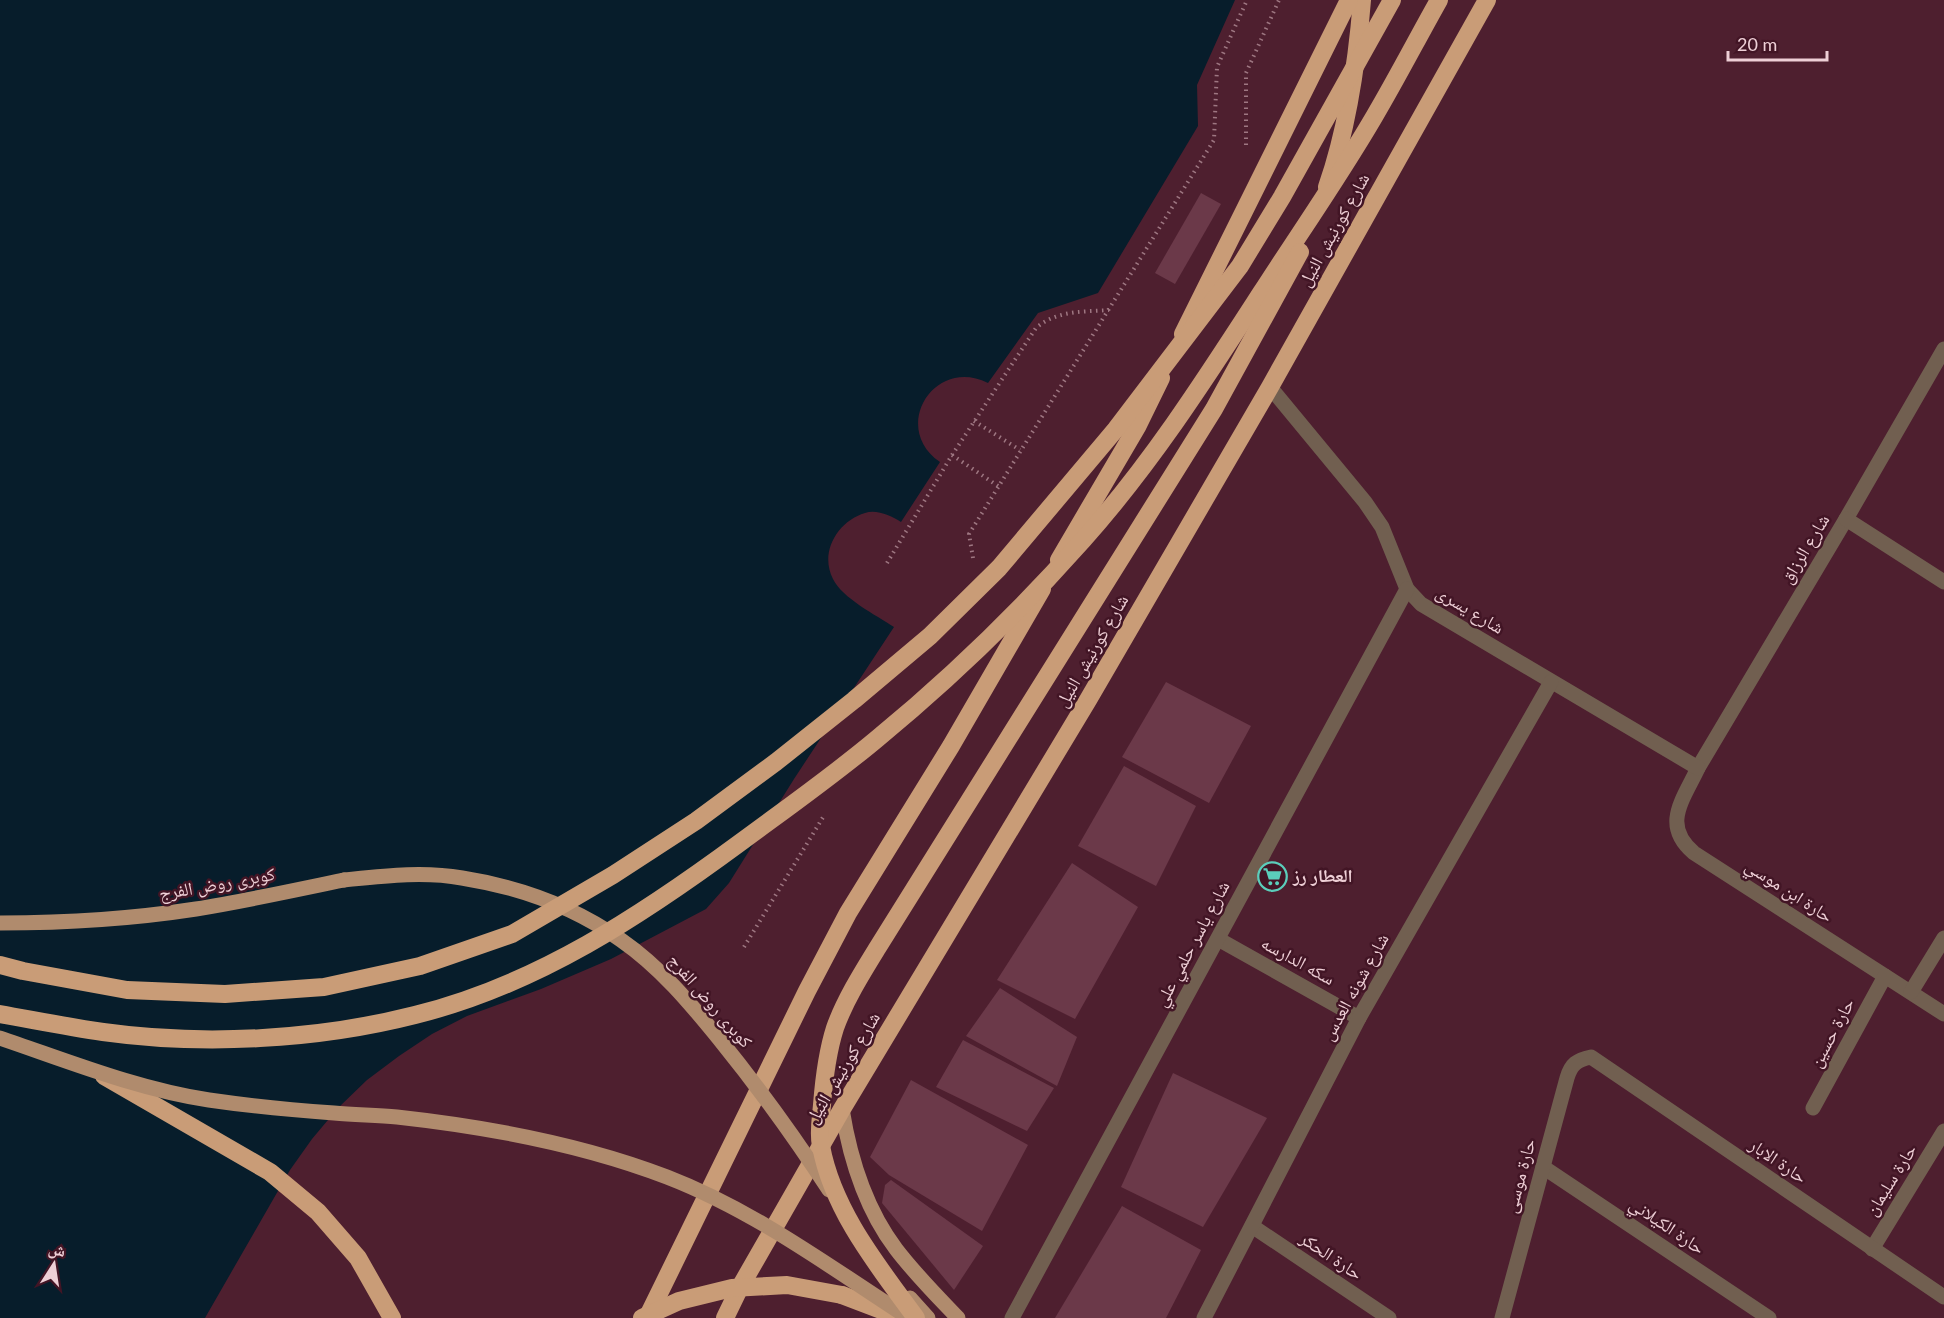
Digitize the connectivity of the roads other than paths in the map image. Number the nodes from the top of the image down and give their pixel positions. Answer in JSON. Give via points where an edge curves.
{"nodes":[{"id":1,"x":1349,"y":0,"type":"edge"},
{"id":2,"x":1362,"y":0,"type":"edge"},
{"id":3,"x":1392,"y":0,"type":"edge"},
{"id":4,"x":1439,"y":0,"type":"edge"},
{"id":5,"x":1487,"y":0,"type":"edge"},
{"id":6,"x":1944,"y":349,"type":"edge"},
{"id":7,"x":1270,"y":387,"type":"junction"},
{"id":8,"x":1846,"y":519,"type":"junction"},
{"id":9,"x":1944,"y":582,"type":"edge"},
{"id":10,"x":1407,"y":589,"type":"junction"},
{"id":11,"x":1551,"y":682,"type":"junction"},
{"id":12,"x":1698,"y":768,"type":"junction"},
{"id":13,"x":0,"y":923,"type":"edge"},
{"id":14,"x":1944,"y":938,"type":"edge"},
{"id":15,"x":1218,"y":939,"type":"junction"},
{"id":16,"x":0,"y":965,"type":"edge"},
{"id":17,"x":1885,"y":976,"type":"junction"},
{"id":18,"x":1911,"y":992,"type":"junction"},
{"id":19,"x":0,"y":1014,"type":"edge"},
{"id":20,"x":1944,"y":1014,"type":"edge"},
{"id":21,"x":1359,"y":1018,"type":"junction"},
{"id":22,"x":0,"y":1038,"type":"edge"},
{"id":23,"x":1591,"y":1057,"type":"joint"},
{"id":24,"x":92,"y":1069,"type":"junction"},
{"id":25,"x":1813,"y":1108,"type":"dead end"},
{"id":26,"x":842,"y":1109,"type":"junction"},
{"id":27,"x":1944,"y":1131,"type":"edge"},
{"id":28,"x":1543,"y":1167,"type":"junction"},
{"id":29,"x":1252,"y":1226,"type":"junction"},
{"id":30,"x":1872,"y":1249,"type":"junction"},
{"id":31,"x":1944,"y":1297,"type":"edge"},
{"id":32,"x":392,"y":1318,"type":"edge"},
{"id":33,"x":645,"y":1318,"type":"edge"},
{"id":34,"x":725,"y":1318,"type":"edge"},
{"id":35,"x":902,"y":1318,"type":"edge"},
{"id":36,"x":909,"y":1318,"type":"edge"},
{"id":37,"x":916,"y":1318,"type":"edge"},
{"id":38,"x":928,"y":1318,"type":"edge"},
{"id":39,"x":958,"y":1318,"type":"edge"},
{"id":40,"x":1012,"y":1318,"type":"edge"},
{"id":41,"x":1204,"y":1318,"type":"edge"},
{"id":42,"x":1389,"y":1318,"type":"edge"},
{"id":43,"x":1502,"y":1318,"type":"edge"},
{"id":44,"x":1769,"y":1318,"type":"edge"}],
"edges":[{"from":1,"to":33,"type":"highway","via":[[1137,427],[951,746],[848,913]]},
{"from":2,"to":37,"type":"highway","bridge":true,"via":[[1358,48],[1334,168],[1308,238],[1214,409],[872,956],[835,1028],[825,1073],[820,1144],[838,1200],[876,1264]]},
{"from":3,"to":16,"type":"highway","bridge":true,"via":[[1240,266],[1116,429],[999,568],[921,643],[777,762],[696,821],[512,934],[420,966],[324,987],[225,994],[127,990]]},
{"from":4,"to":19,"type":"highway","bridge":true,"via":[[1373,119],[1197,392],[1087,536],[1024,604],[877,739],[679,887],[596,941],[539,970],[418,1015],[366,1026],[280,1037],[193,1039],[107,1032]]},
{"from":5,"to":7,"type":"highway","name":"شارع كورنيش النيل"},
{"from":6,"to":8,"type":"street","name":"شارع الرزاق"},
{"from":7,"to":10,"type":"street","name":"شارع يسرى","via":[[1371,510]]},
{"from":7,"to":26,"type":"highway","name":"شارع كورنيش النيل","via":[[1088,700]]},
{"from":8,"to":9,"type":"street"},
{"from":8,"to":12,"type":"street","name":"شارع الرزاق"},
{"from":10,"to":11,"type":"street","name":"شارع يسرى","via":[[1421,604]]},
{"from":10,"to":15,"type":"street","name":"شارع ياسر حلمي علي"},
{"from":11,"to":12,"type":"street","name":"شارع يسرى"},
{"from":11,"to":21,"type":"street","name":"شارع شونه العدس"},
{"from":12,"to":17,"type":"street","name":"حارة ابن موسي","via":[[1679,811],[1676,827],[1682,842]]},
{"from":13,"to":38,"type":"main road","name":"كوبرى روض الفرج","bridge":true,"via":[[127,918],[196,909],[344,880],[402,874],[495,885],[571,911],[621,940],[667,977],[754,1083],[874,1254]]},
{"from":14,"to":18,"type":"street"},
{"from":15,"to":21,"type":"street","name":"سكه الدارسه"},
{"from":15,"to":40,"type":"street","name":"شارع ياسر حلمي علي"},
{"from":17,"to":18,"type":"street","name":"حارة ابن موسي"},
{"from":17,"to":25,"type":"street","name":"حارة حسين"},
{"from":18,"to":20,"type":"street","name":"حارة ابن موسي"},
{"from":21,"to":29,"type":"street","name":"شارع شونه العدس"},
{"from":22,"to":24,"type":"main road","bridge":true},
{"from":23,"to":28,"type":"street","name":"حارة موسى","via":[[1579,1059],[1570,1067]]},
{"from":23,"to":30,"type":"street","name":"حارة الابار"},
{"from":24,"to":32,"type":"highway","bridge":true,"via":[[270,1172],[318,1212],[358,1258]]},
{"from":24,"to":36,"type":"main road","bridge":true,"via":[[207,1100],[408,1119],[532,1139],[665,1176],[720,1199],[772,1228]]},
{"from":26,"to":34,"type":"highway","name":"شارع كورنيش النيل"},
{"from":26,"to":39,"type":"main road","via":[[859,1182],[875,1216],[895,1248]]},
{"from":27,"to":30,"type":"street","name":"حارة سليمان"},
{"from":28,"to":43,"type":"street","name":"حارة موسى"},
{"from":28,"to":44,"type":"street","name":"حارة الكيلاني"},
{"from":29,"to":41,"type":"street","name":"شارع شونه العدس"},
{"from":29,"to":42,"type":"street","name":"حارة الحكر"},
{"from":30,"to":31,"type":"street","name":"حارة الابار"},
{"from":33,"to":35,"type":"highway","bridge":true,"via":[[679,1301],[732,1288],[787,1285],[842,1295]]}]}
